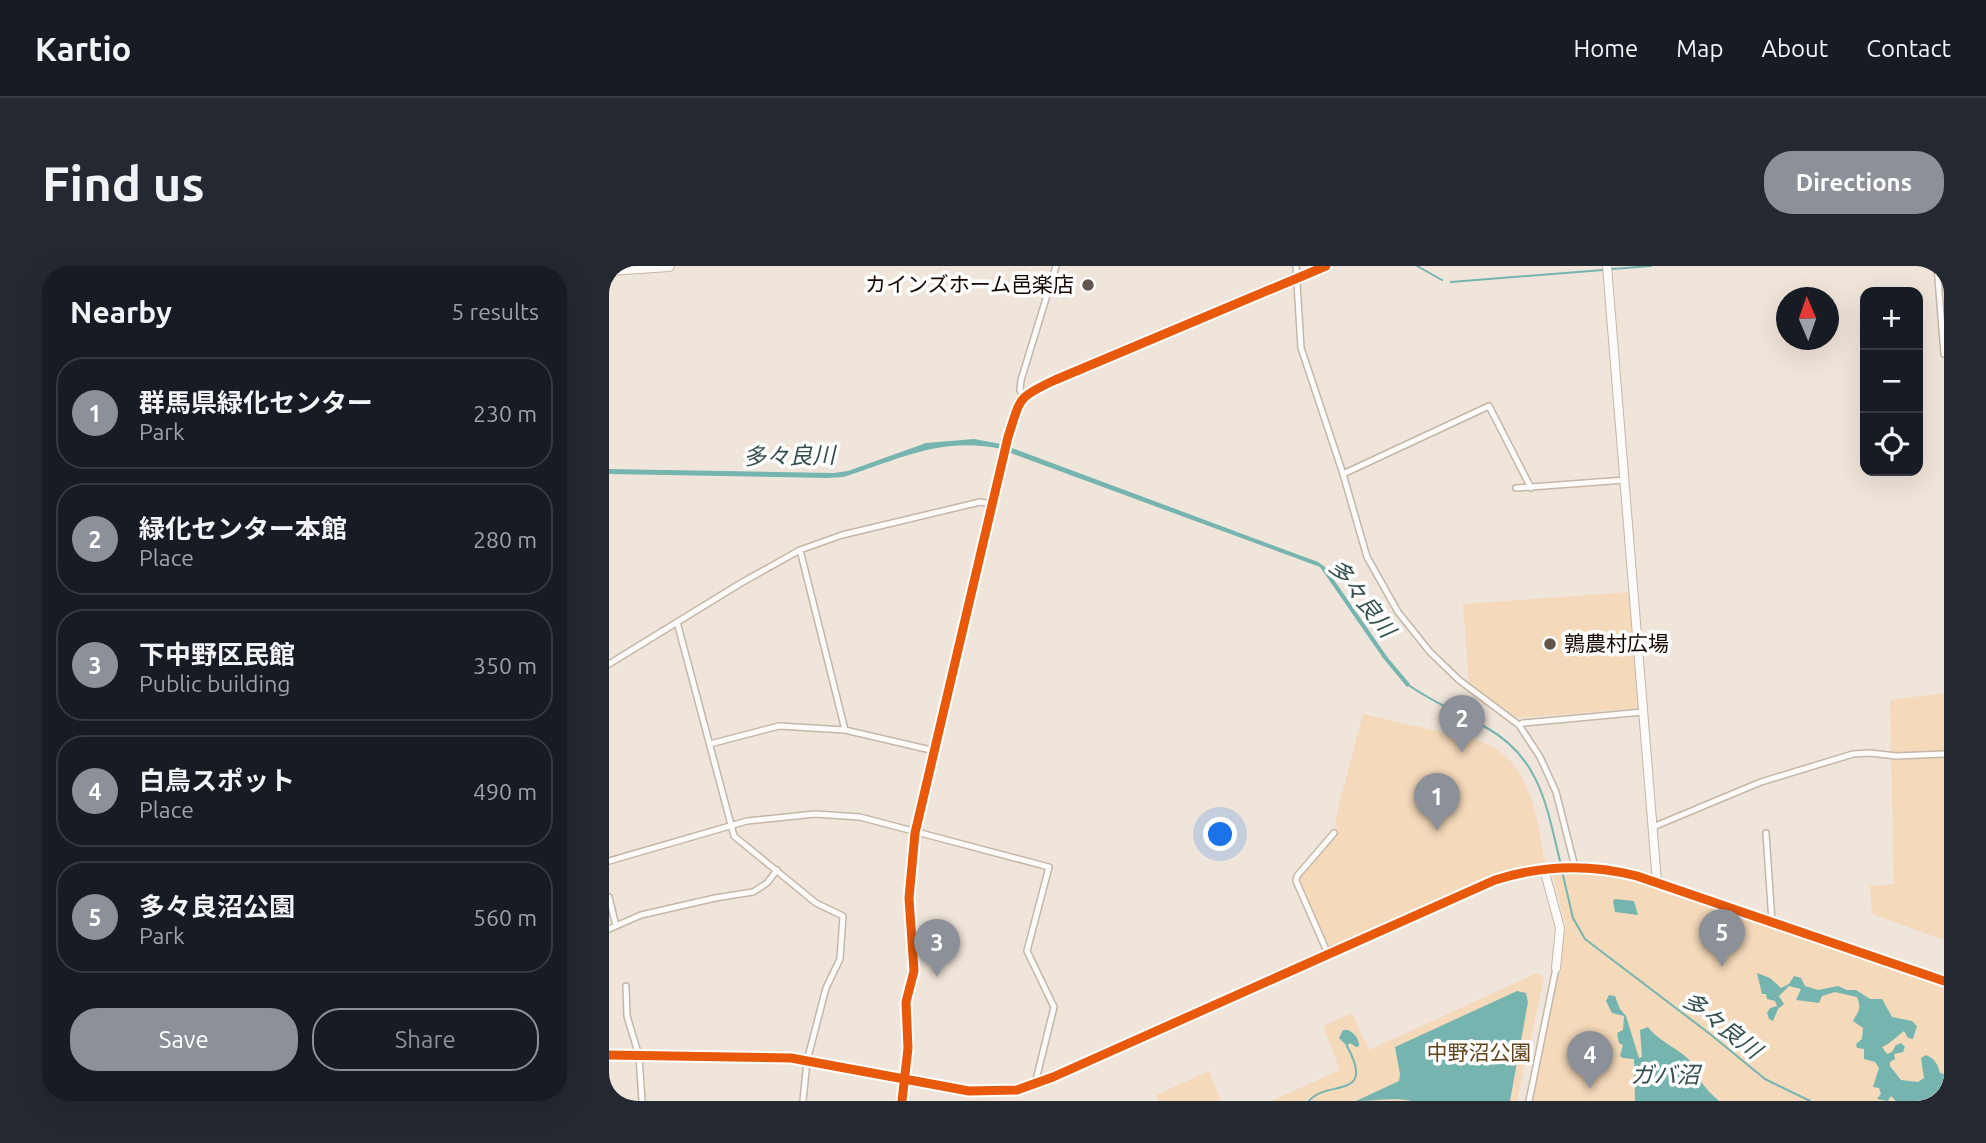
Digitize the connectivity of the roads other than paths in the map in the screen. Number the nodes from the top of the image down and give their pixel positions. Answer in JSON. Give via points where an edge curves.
{"nodes":[{"id":1,"x":669,"y":266,"type":"edge"},
{"id":2,"x":1056,"y":266,"type":"edge"},
{"id":3,"x":1296,"y":266,"type":"edge"},
{"id":4,"x":1326,"y":266,"type":"edge"},
{"id":5,"x":1607,"y":266,"type":"edge"},
{"id":6,"x":1937,"y":266,"type":"edge"},
{"id":7,"x":609,"y":270,"type":"edge"},
{"id":8,"x":1297,"y":278,"type":"junction"},
{"id":9,"x":1944,"y":354,"type":"edge"},
{"id":10,"x":1023,"y":397,"type":"junction"},
{"id":11,"x":1009,"y":432,"type":"joint"},
{"id":12,"x":1343,"y":474,"type":"junction"},
{"id":13,"x":1625,"y":480,"type":"junction"},
{"id":14,"x":1516,"y":488,"type":"dead end"},
{"id":15,"x":1531,"y":488,"type":"junction"},
{"id":16,"x":993,"y":504,"type":"junction"},
{"id":17,"x":800,"y":550,"type":"junction"},
{"id":18,"x":677,"y":622,"type":"junction"},
{"id":19,"x":609,"y":664,"type":"edge"},
{"id":20,"x":1643,"y":712,"type":"junction"},
{"id":21,"x":1519,"y":725,"type":"junction"},
{"id":22,"x":845,"y":730,"type":"junction"},
{"id":23,"x":710,"y":744,"type":"junction"},
{"id":24,"x":935,"y":751,"type":"junction"},
{"id":25,"x":1944,"y":754,"type":"edge"},
{"id":26,"x":731,"y":826,"type":"junction"},
{"id":27,"x":1653,"y":827,"type":"junction"},
{"id":28,"x":1333,"y":832,"type":"dead end"},
{"id":29,"x":1766,"y":833,"type":"dead end"},
{"id":30,"x":915,"y":834,"type":"junction"},
{"id":31,"x":609,"y":861,"type":"edge"},
{"id":32,"x":1573,"y":867,"type":"junction"},
{"id":33,"x":1548,"y":869,"type":"junction"},
{"id":34,"x":777,"y":870,"type":"junction"},
{"id":35,"x":1657,"y":883,"type":"junction"},
{"id":36,"x":609,"y":897,"type":"edge"},
{"id":37,"x":1772,"y":922,"type":"junction"},
{"id":38,"x":616,"y":926,"type":"junction"},
{"id":39,"x":609,"y":929,"type":"edge"},
{"id":40,"x":1328,"y":954,"type":"junction"},
{"id":41,"x":1556,"y":968,"type":"joint"},
{"id":42,"x":1944,"y":981,"type":"edge"},
{"id":43,"x":627,"y":986,"type":"dead end"},
{"id":44,"x":609,"y":1055,"type":"edge"},
{"id":45,"x":639,"y":1056,"type":"junction"},
{"id":46,"x":807,"y":1060,"type":"junction"},
{"id":47,"x":904,"y":1080,"type":"junction"},
{"id":48,"x":1035,"y":1084,"type":"junction"},
{"id":49,"x":642,"y":1101,"type":"edge"},
{"id":50,"x":803,"y":1101,"type":"edge"},
{"id":51,"x":902,"y":1101,"type":"edge"},
{"id":52,"x":1529,"y":1101,"type":"edge"}],
"edges":[{"from":1,"to":7,"type":"highway"},
{"from":2,"to":10,"type":"street","via":[[1021,380]]},
{"from":3,"to":8,"type":"street"},
{"from":4,"to":8,"type":"street"},
{"from":5,"to":13,"type":"street"},
{"from":6,"to":9,"type":"street"},
{"from":8,"to":10,"type":"street"},
{"from":8,"to":12,"type":"street","via":[[1301,348]]},
{"from":10,"to":11,"type":"street"},
{"from":11,"to":16,"type":"street"},
{"from":12,"to":15,"type":"street","via":[[1489,406]]},
{"from":12,"to":21,"type":"street","via":[[1367,556],[1398,612],[1445,668]]},
{"from":13,"to":15,"type":"street"},
{"from":13,"to":20,"type":"street"},
{"from":14,"to":15,"type":"street"},
{"from":16,"to":17,"type":"street","via":[[980,502],[842,535]]},
{"from":16,"to":24,"type":"street"},
{"from":17,"to":18,"type":"street"},
{"from":17,"to":22,"type":"street"},
{"from":18,"to":19,"type":"street"},
{"from":18,"to":23,"type":"street"},
{"from":20,"to":21,"type":"street"},
{"from":20,"to":27,"type":"street"},
{"from":21,"to":32,"type":"street","via":[[1546,765]]},
{"from":22,"to":23,"type":"street","via":[[779,726]]},
{"from":22,"to":24,"type":"street"},
{"from":23,"to":26,"type":"street"},
{"from":24,"to":30,"type":"street"},
{"from":25,"to":27,"type":"street","via":[[1853,754],[1761,782]]},
{"from":26,"to":30,"type":"street","via":[[791,816],[845,815]]},
{"from":26,"to":31,"type":"street"},
{"from":26,"to":34,"type":"street","via":[[734,836]]},
{"from":27,"to":35,"type":"street"},
{"from":28,"to":40,"type":"street","via":[[1296,881]]},
{"from":29,"to":37,"type":"street"},
{"from":30,"to":47,"type":"street","via":[[909,898],[914,971],[906,1002]]},
{"from":30,"to":48,"type":"street","via":[[1049,867],[1027,951],[1054,1007]]},
{"from":32,"to":33,"type":"street"},
{"from":32,"to":35,"type":"street","via":[[1620,872]]},
{"from":33,"to":40,"type":"street","via":[[1495,880]]},
{"from":33,"to":41,"type":"street","via":[[1560,928]]},
{"from":34,"to":38,"type":"street","via":[[753,892],[641,915]]},
{"from":34,"to":46,"type":"street","via":[[816,902],[843,916],[840,959],[826,988]]},
{"from":35,"to":37,"type":"street"},
{"from":36,"to":38,"type":"street"},
{"from":37,"to":42,"type":"street"},
{"from":38,"to":39,"type":"street"},
{"from":40,"to":48,"type":"street"},
{"from":41,"to":52,"type":"street"},
{"from":43,"to":45,"type":"street","via":[[627,1016]]},
{"from":44,"to":45,"type":"street"},
{"from":45,"to":46,"type":"street"},
{"from":45,"to":49,"type":"street"},
{"from":46,"to":47,"type":"street"},
{"from":46,"to":50,"type":"street"},
{"from":47,"to":48,"type":"street","via":[[969,1091],[1017,1090]]},
{"from":47,"to":51,"type":"street"}]}
